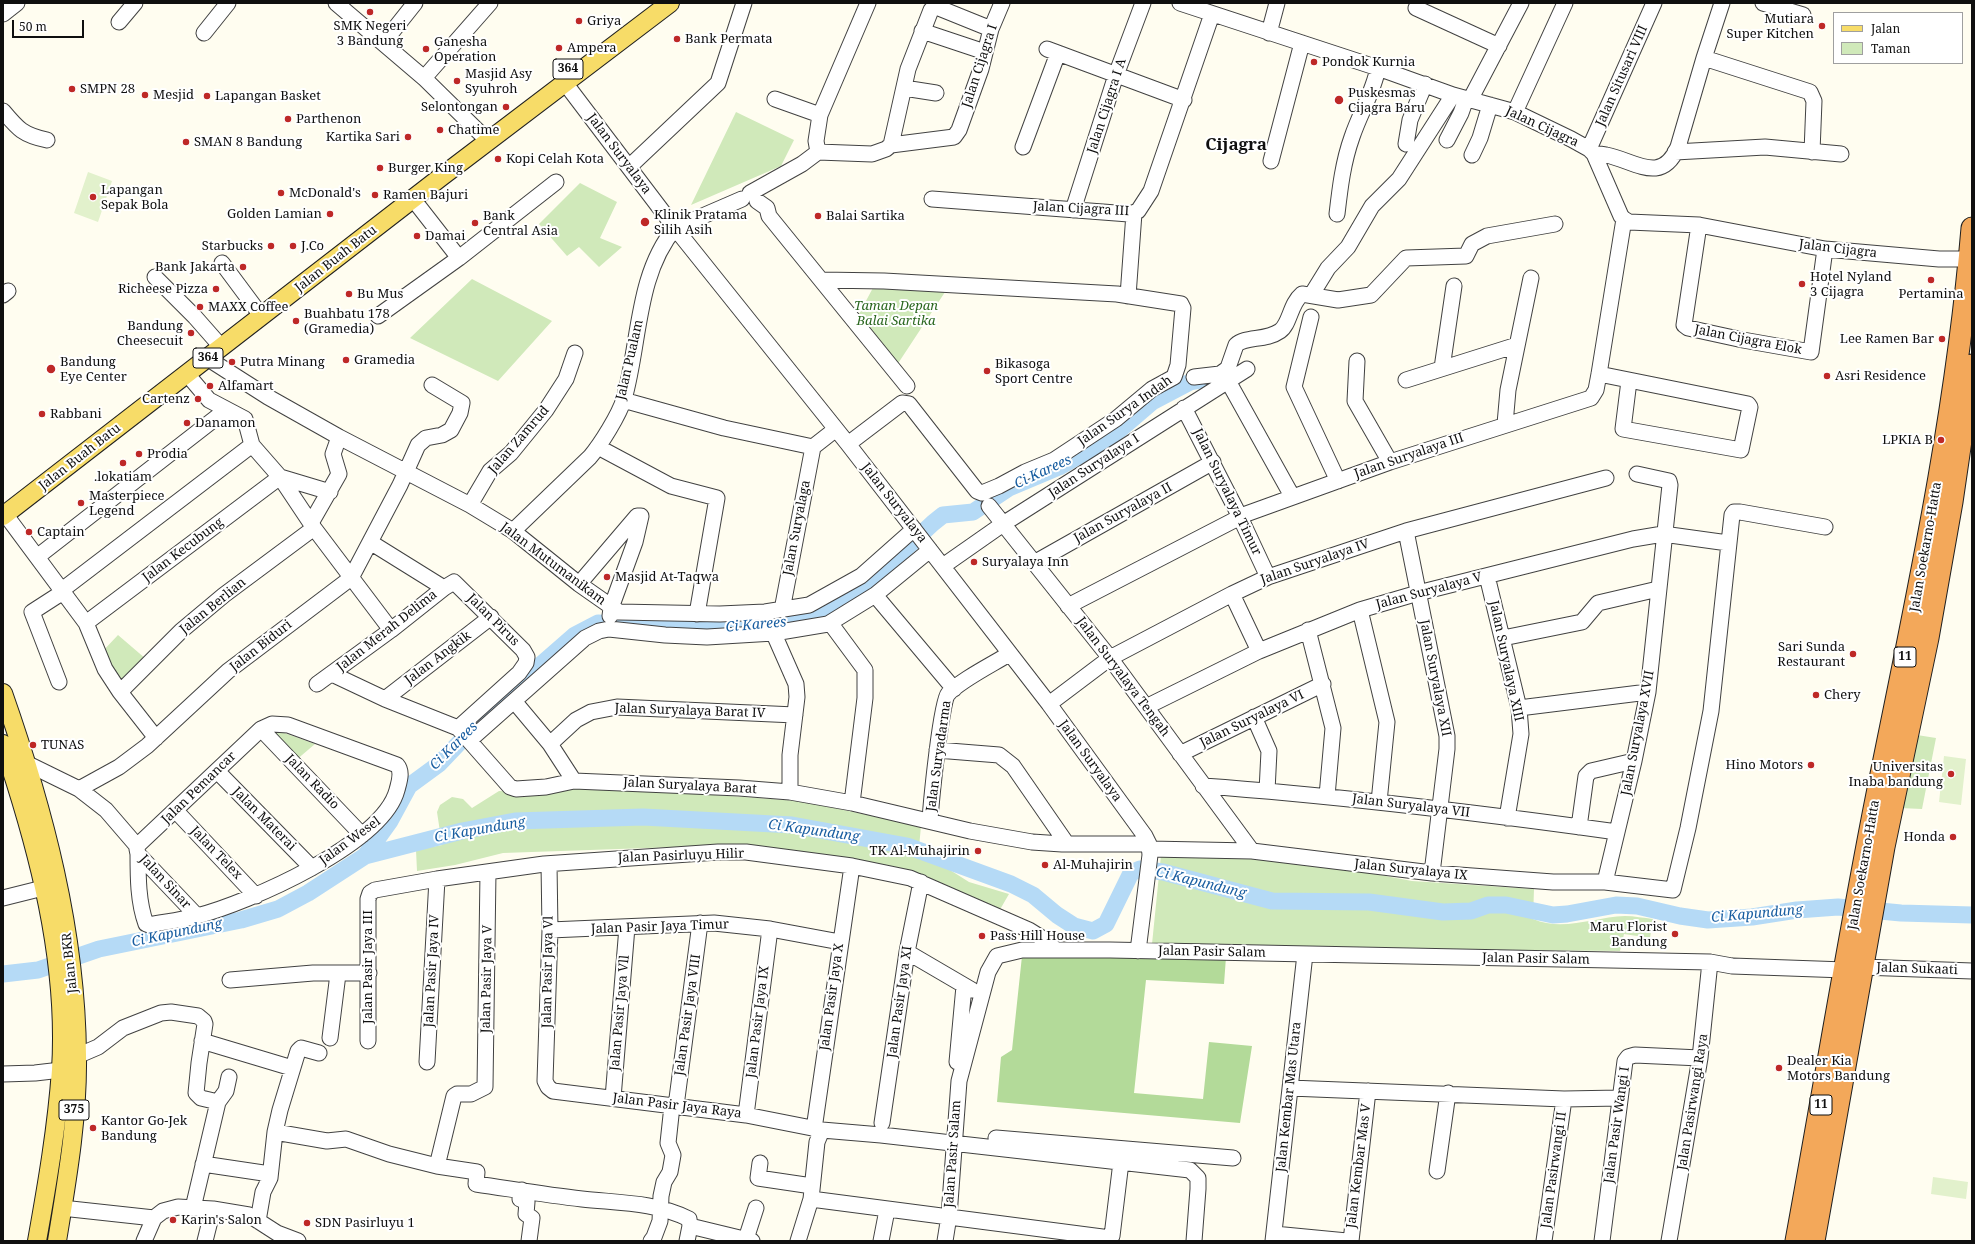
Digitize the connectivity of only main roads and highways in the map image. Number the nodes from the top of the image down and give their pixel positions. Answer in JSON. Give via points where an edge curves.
{"nodes":[{"id":1,"x":653,"y":3,"type":"edge"},
{"id":2,"x":670,"y":3,"type":"edge"},
{"id":3,"x":1972,"y":228,"type":"edge"},
{"id":4,"x":1970,"y":259,"type":"edge"},
{"id":5,"x":1972,"y":365,"type":"edge"},
{"id":6,"x":4,"y":512,"type":"edge"},
{"id":7,"x":3,"y":693,"type":"edge"},
{"id":8,"x":3,"y":744,"type":"edge"},
{"id":9,"x":51,"y":886,"type":"junction"},
{"id":10,"x":1869,"y":886,"type":"junction"},
{"id":11,"x":1853,"y":959,"type":"junction"},
{"id":12,"x":66,"y":980,"type":"junction"},
{"id":13,"x":37,"y":1241,"type":"edge"},
{"id":14,"x":57,"y":1241,"type":"edge"},
{"id":15,"x":1796,"y":1241,"type":"edge"},
{"id":16,"x":1814,"y":1241,"type":"edge"}],
"edges":[{"from":1,"to":6,"type":"main road","name":"Jalan Buah Batu","number":"364","via":[[257,310]]},
{"from":2,"to":6,"type":"main road","name":"Jalan Buah Batu","number":"364"},
{"from":3,"to":4,"type":"highway","name":"Jalan Soekarno-Hatta","number":"11"},
{"from":4,"to":10,"type":"highway","name":"Jalan Soekarno-Hatta","number":"11","via":[[1951,403]]},
{"from":5,"to":10,"type":"highway","name":"Jalan Soekarno-Hatta","number":"11","via":[[1928,638]]},
{"from":7,"to":9,"type":"main road","name":"Jalan BKR","number":"375","via":[[28,764]]},
{"from":8,"to":9,"type":"main road","name":"Jalan BKR","number":"375"},
{"from":9,"to":12,"type":"main road","name":"Jalan BKR","number":"375"},
{"from":10,"to":11,"type":"highway","name":"Jalan Soekarno-Hatta","number":"11"},
{"from":11,"to":15,"type":"highway","name":"Jalan Soekarno-Hatta","number":"11"},
{"from":11,"to":16,"type":"highway","name":"Jalan Soekarno-Hatta","number":"11"},
{"from":12,"to":13,"type":"main road","name":"Jalan BKR","number":"375","via":[[61,1070]]},
{"from":12,"to":14,"type":"main road","name":"Jalan BKR","number":"375","via":[[77,1056],[74,1122]]}]}
